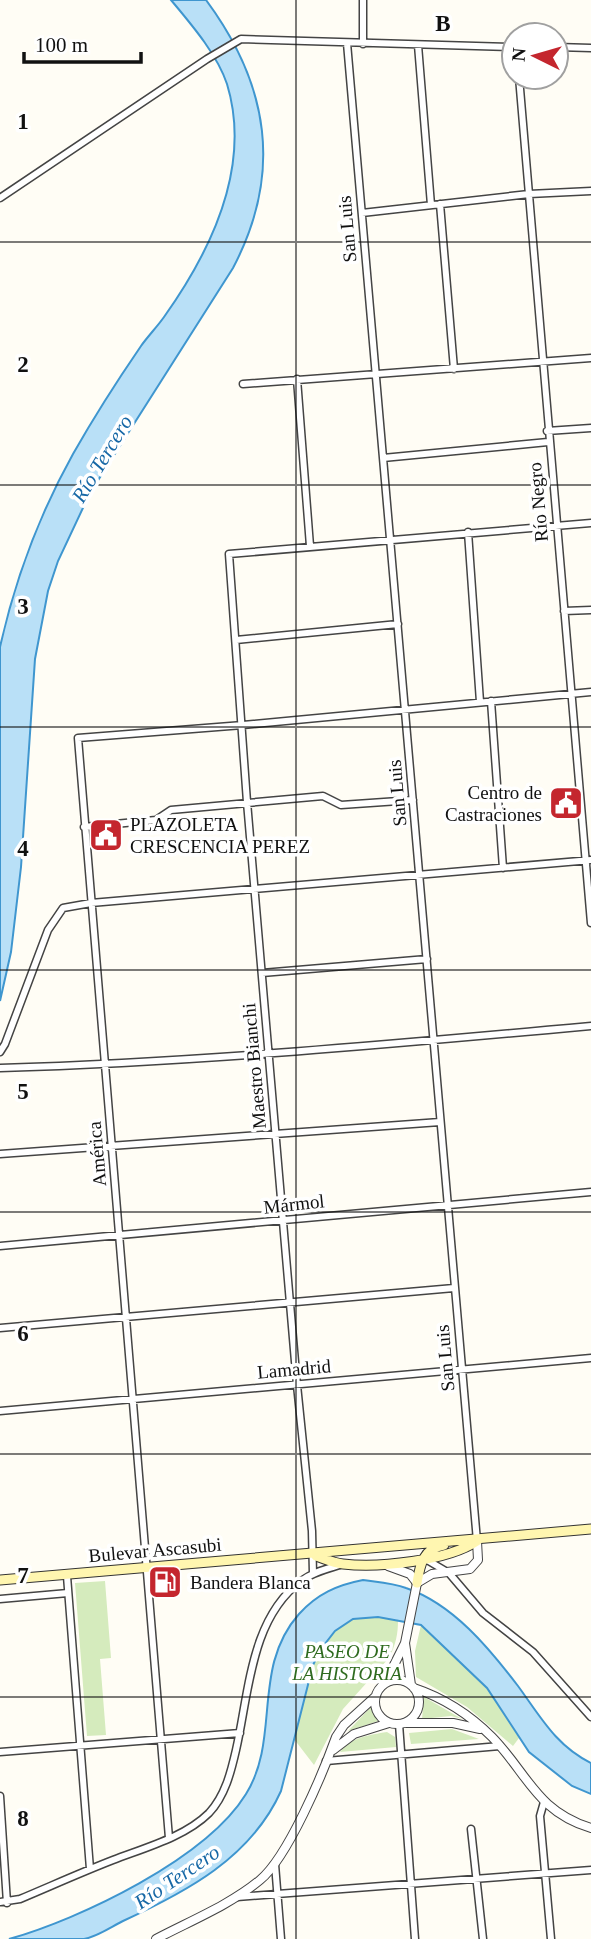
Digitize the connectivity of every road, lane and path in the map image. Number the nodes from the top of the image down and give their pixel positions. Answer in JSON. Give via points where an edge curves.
{"nodes":[{"id":1,"x":363,"y":0,"type":"edge"},
{"id":2,"x":347,"y":43,"type":"junction"},
{"id":3,"x":363,"y":44,"type":"junction"},
{"id":4,"x":418,"y":45,"type":"junction"},
{"id":5,"x":500,"y":47,"type":"edge"},
{"id":6,"x":570,"y":47,"type":"edge"},
{"id":7,"x":591,"y":48,"type":"edge"},
{"id":8,"x":520,"y":91,"type":"edge"},
{"id":9,"x":591,"y":191,"type":"edge"},
{"id":10,"x":529,"y":194,"type":"junction"},
{"id":11,"x":0,"y":198,"type":"edge"},
{"id":12,"x":440,"y":204,"type":"junction"},
{"id":13,"x":431,"y":205,"type":"junction"},
{"id":14,"x":362,"y":213,"type":"junction"},
{"id":15,"x":591,"y":358,"type":"edge"},
{"id":16,"x":542,"y":361,"type":"junction"},
{"id":17,"x":454,"y":369,"type":"junction"},
{"id":18,"x":376,"y":374,"type":"junction"},
{"id":19,"x":297,"y":379,"type":"junction"},
{"id":20,"x":243,"y":384,"type":"dead end"},
{"id":21,"x":591,"y":428,"type":"edge"},
{"id":22,"x":547,"y":431,"type":"junction"},
{"id":23,"x":548,"y":442,"type":"junction"},
{"id":24,"x":383,"y":458,"type":"junction"},
{"id":25,"x":591,"y":523,"type":"edge"},
{"id":26,"x":556,"y":524,"type":"junction"},
{"id":27,"x":468,"y":533,"type":"junction"},
{"id":28,"x":390,"y":539,"type":"junction"},
{"id":29,"x":310,"y":546,"type":"junction"},
{"id":30,"x":591,"y":610,"type":"edge"},
{"id":31,"x":564,"y":611,"type":"junction"},
{"id":32,"x":398,"y":624,"type":"junction"},
{"id":33,"x":236,"y":640,"type":"junction"},
{"id":34,"x":591,"y":692,"type":"edge"},
{"id":35,"x":571,"y":693,"type":"junction"},
{"id":36,"x":491,"y":701,"type":"junction"},
{"id":37,"x":480,"y":702,"type":"junction"},
{"id":38,"x":405,"y":709,"type":"junction"},
{"id":39,"x":243,"y":725,"type":"junction"},
{"id":40,"x":413,"y":800,"type":"junction"},
{"id":41,"x":247,"y":802,"type":"junction"},
{"id":42,"x":84,"y":827,"type":"junction"},
{"id":43,"x":588,"y":860,"type":"edge"},
{"id":44,"x":503,"y":868,"type":"junction"},
{"id":45,"x":420,"y":875,"type":"junction"},
{"id":46,"x":255,"y":888,"type":"junction"},
{"id":47,"x":91,"y":903,"type":"junction"},
{"id":48,"x":591,"y":923,"type":"edge"},
{"id":49,"x":427,"y":960,"type":"junction"},
{"id":50,"x":262,"y":973,"type":"junction"},
{"id":51,"x":591,"y":1026,"type":"edge"},
{"id":52,"x":432,"y":1041,"type":"junction"},
{"id":53,"x":0,"y":1052,"type":"edge"},
{"id":54,"x":269,"y":1053,"type":"junction"},
{"id":55,"x":106,"y":1065,"type":"junction"},
{"id":56,"x":0,"y":1068,"type":"edge"},
{"id":57,"x":440,"y":1122,"type":"junction"},
{"id":58,"x":276,"y":1134,"type":"junction"},
{"id":59,"x":112,"y":1147,"type":"junction"},
{"id":60,"x":0,"y":1154,"type":"edge"},
{"id":61,"x":591,"y":1192,"type":"edge"},
{"id":62,"x":447,"y":1204,"type":"junction"},
{"id":63,"x":283,"y":1221,"type":"junction"},
{"id":64,"x":119,"y":1236,"type":"junction"},
{"id":65,"x":0,"y":1246,"type":"edge"},
{"id":66,"x":454,"y":1287,"type":"junction"},
{"id":67,"x":290,"y":1303,"type":"junction"},
{"id":68,"x":125,"y":1317,"type":"junction"},
{"id":69,"x":0,"y":1328,"type":"edge"},
{"id":70,"x":591,"y":1358,"type":"edge"},
{"id":71,"x":461,"y":1370,"type":"junction"},
{"id":72,"x":297,"y":1385,"type":"junction"},
{"id":73,"x":133,"y":1400,"type":"junction"},
{"id":74,"x":0,"y":1411,"type":"edge"},
{"id":75,"x":591,"y":1529,"type":"edge"},
{"id":76,"x":458,"y":1540,"type":"junction"},
{"id":77,"x":477,"y":1541,"type":"junction"},
{"id":78,"x":314,"y":1555,"type":"junction"},
{"id":79,"x":424,"y":1559,"type":"junction"},
{"id":80,"x":343,"y":1564,"type":"junction"},
{"id":81,"x":380,"y":1564,"type":"junction"},
{"id":82,"x":148,"y":1568,"type":"junction"},
{"id":83,"x":449,"y":1573,"type":"junction"},
{"id":84,"x":313,"y":1574,"type":"junction"},
{"id":85,"x":67,"y":1576,"type":"junction"},
{"id":86,"x":0,"y":1580,"type":"edge"},
{"id":87,"x":416,"y":1583,"type":"junction"},
{"id":88,"x":68,"y":1593,"type":"junction"},
{"id":89,"x":0,"y":1599,"type":"edge"},
{"id":90,"x":405,"y":1643,"type":"junction"},
{"id":91,"x":384,"y":1684,"type":"junction"},
{"id":92,"x":413,"y":1686,"type":"junction"},
{"id":93,"x":376,"y":1696,"type":"junction"},
{"id":94,"x":591,"y":1717,"type":"edge"},
{"id":95,"x":389,"y":1723,"type":"junction"},
{"id":96,"x":402,"y":1723,"type":"junction"},
{"id":97,"x":483,"y":1730,"type":"junction"},
{"id":98,"x":240,"y":1733,"type":"junction"},
{"id":99,"x":161,"y":1740,"type":"junction"},
{"id":100,"x":500,"y":1746,"type":"junction"},
{"id":101,"x":80,"y":1747,"type":"junction"},
{"id":102,"x":0,"y":1752,"type":"edge"},
{"id":103,"x":402,"y":1755,"type":"junction"},
{"id":104,"x":329,"y":1756,"type":"junction"},
{"id":105,"x":0,"y":1796,"type":"edge"},
{"id":106,"x":544,"y":1802,"type":"junction"},
{"id":107,"x":1,"y":1824,"type":"edge"},
{"id":108,"x":591,"y":1828,"type":"edge"},
{"id":109,"x":471,"y":1829,"type":"dead end"},
{"id":110,"x":169,"y":1838,"type":"junction"},
{"id":111,"x":275,"y":1864,"type":"junction"},
{"id":112,"x":90,"y":1869,"type":"junction"},
{"id":113,"x":591,"y":1870,"type":"edge"},
{"id":114,"x":546,"y":1874,"type":"junction"},
{"id":115,"x":477,"y":1880,"type":"junction"},
{"id":116,"x":411,"y":1885,"type":"junction"},
{"id":117,"x":276,"y":1894,"type":"junction"},
{"id":118,"x":236,"y":1897,"type":"junction"},
{"id":119,"x":4,"y":1903,"type":"edge"},
{"id":120,"x":156,"y":1939,"type":"edge"},
{"id":121,"x":281,"y":1939,"type":"edge"},
{"id":122,"x":415,"y":1939,"type":"edge"},
{"id":123,"x":483,"y":1939,"type":"edge"},
{"id":124,"x":551,"y":1939,"type":"edge"}],
"edges":[{"from":1,"to":3,"type":"street"},
{"from":2,"to":3,"type":"street"},
{"from":2,"to":11,"type":"street","via":[[241,39]]},
{"from":2,"to":14,"type":"street","name":"San Luis"},
{"from":3,"to":4,"type":"street"},
{"from":4,"to":5,"type":"street"},
{"from":4,"to":13,"type":"street"},
{"from":6,"to":7,"type":"street"},
{"from":8,"to":10,"type":"street","name":"Río Negro"},
{"from":9,"to":10,"type":"street"},
{"from":10,"to":12,"type":"street"},
{"from":10,"to":16,"type":"street","name":"Río Negro"},
{"from":12,"to":13,"type":"street"},
{"from":12,"to":17,"type":"street"},
{"from":13,"to":14,"type":"street"},
{"from":14,"to":18,"type":"street","name":"San Luis"},
{"from":15,"to":16,"type":"street"},
{"from":16,"to":17,"type":"street"},
{"from":16,"to":22,"type":"street","name":"Río Negro"},
{"from":17,"to":18,"type":"street"},
{"from":18,"to":19,"type":"street"},
{"from":18,"to":24,"type":"street","name":"San Luis"},
{"from":19,"to":20,"type":"street"},
{"from":19,"to":29,"type":"street"},
{"from":21,"to":22,"type":"street"},
{"from":22,"to":23,"type":"street","name":"Río Negro"},
{"from":23,"to":24,"type":"street"},
{"from":23,"to":26,"type":"street","name":"Río Negro"},
{"from":24,"to":28,"type":"street","name":"San Luis"},
{"from":25,"to":26,"type":"street"},
{"from":26,"to":27,"type":"street"},
{"from":26,"to":31,"type":"street","name":"Río Negro"},
{"from":27,"to":28,"type":"street"},
{"from":27,"to":37,"type":"street"},
{"from":28,"to":29,"type":"street"},
{"from":28,"to":32,"type":"street","name":"San Luis"},
{"from":29,"to":33,"type":"street","name":"Maestro Bianchi","via":[[229,554]]},
{"from":30,"to":31,"type":"street"},
{"from":31,"to":35,"type":"street","name":"Río Negro"},
{"from":32,"to":33,"type":"street"},
{"from":32,"to":38,"type":"street","name":"San Luis"},
{"from":33,"to":39,"type":"street","name":"Maestro Bianchi"},
{"from":34,"to":35,"type":"street"},
{"from":35,"to":36,"type":"street"},
{"from":35,"to":43,"type":"street","name":"Río Negro"},
{"from":36,"to":37,"type":"street"},
{"from":36,"to":44,"type":"street"},
{"from":37,"to":38,"type":"street"},
{"from":38,"to":39,"type":"street"},
{"from":38,"to":40,"type":"street","name":"San Luis"},
{"from":39,"to":41,"type":"street","name":"Maestro Bianchi"},
{"from":39,"to":42,"type":"street","name":"América","via":[[78,738]]},
{"from":40,"to":41,"type":"street","via":[[341,805],[323,796]]},
{"from":40,"to":45,"type":"street","name":"San Luis"},
{"from":41,"to":42,"type":"street","via":[[171,810],[156,820]]},
{"from":41,"to":46,"type":"street","name":"Maestro Bianchi"},
{"from":42,"to":47,"type":"street","name":"América"},
{"from":43,"to":44,"type":"street"},
{"from":43,"to":48,"type":"street","name":"Río Negro"},
{"from":44,"to":45,"type":"street"},
{"from":45,"to":46,"type":"street"},
{"from":45,"to":49,"type":"street","name":"San Luis"},
{"from":46,"to":47,"type":"street"},
{"from":46,"to":50,"type":"street","name":"Maestro Bianchi"},
{"from":47,"to":53,"type":"street","via":[[63,908],[57,914]]},
{"from":47,"to":55,"type":"street","name":"América"},
{"from":49,"to":50,"type":"street"},
{"from":49,"to":52,"type":"street","name":"San Luis"},
{"from":50,"to":54,"type":"street","name":"Maestro Bianchi"},
{"from":51,"to":52,"type":"street"},
{"from":52,"to":54,"type":"street"},
{"from":52,"to":57,"type":"street","name":"San Luis"},
{"from":54,"to":55,"type":"street"},
{"from":54,"to":58,"type":"street","name":"Maestro Bianchi"},
{"from":55,"to":56,"type":"street"},
{"from":55,"to":59,"type":"street","name":"América"},
{"from":57,"to":58,"type":"street"},
{"from":57,"to":62,"type":"street","name":"San Luis"},
{"from":58,"to":59,"type":"street"},
{"from":58,"to":63,"type":"street","name":"Maestro Bianchi"},
{"from":59,"to":60,"type":"street"},
{"from":59,"to":64,"type":"street","name":"América"},
{"from":61,"to":62,"type":"street","name":"Mármol"},
{"from":62,"to":63,"type":"street","name":"Mármol"},
{"from":62,"to":66,"type":"street","name":"San Luis"},
{"from":63,"to":64,"type":"street","name":"Mármol"},
{"from":63,"to":67,"type":"street","name":"Maestro Bianchi"},
{"from":64,"to":65,"type":"street","name":"Mármol"},
{"from":64,"to":68,"type":"street","name":"América"},
{"from":66,"to":67,"type":"street"},
{"from":66,"to":71,"type":"street","name":"San Luis"},
{"from":67,"to":68,"type":"street"},
{"from":67,"to":72,"type":"street","name":"Maestro Bianchi"},
{"from":68,"to":69,"type":"street"},
{"from":68,"to":73,"type":"street","name":"América"},
{"from":70,"to":71,"type":"street","name":"Lamadrid"},
{"from":71,"to":72,"type":"street","name":"Lamadrid"},
{"from":71,"to":77,"type":"street","name":"San Luis"},
{"from":72,"to":73,"type":"street","name":"Lamadrid"},
{"from":72,"to":78,"type":"street","name":"Maestro Bianchi"},
{"from":73,"to":74,"type":"street","name":"Lamadrid"},
{"from":73,"to":82,"type":"street","name":"América"},
{"from":75,"to":77,"type":"main road"},
{"from":76,"to":77,"type":"main road","name":"Bulevar Ascasubi"},
{"from":76,"to":78,"type":"main road","name":"Bulevar Ascasubi"},
{"from":76,"to":79,"type":"main road","via":[[431,1548]]},
{"from":77,"to":79,"type":"main road"},
{"from":77,"to":83,"type":"street","via":[[475,1565]]},
{"from":78,"to":80,"type":"main road"},
{"from":78,"to":82,"type":"main road","name":"Bulevar Ascasubi"},
{"from":78,"to":84,"type":"street","name":"Maestro Bianchi"},
{"from":79,"to":81,"type":"main road"},
{"from":79,"to":83,"type":"street"},
{"from":79,"to":87,"type":"main road"},
{"from":80,"to":81,"type":"main road"},
{"from":80,"to":84,"type":"street"},
{"from":81,"to":87,"type":"street","via":[[410,1574]]},
{"from":82,"to":85,"type":"main road","name":"Bulevar Ascasubi"},
{"from":82,"to":99,"type":"street","name":"América"},
{"from":83,"to":87,"type":"street","via":[[432,1574]]},
{"from":83,"to":94,"type":"street","via":[[476,1606],[533,1653]]},
{"from":84,"to":98,"type":"street","via":[[285,1595],[262,1635]]},
{"from":85,"to":86,"type":"main road","name":"Bulevar Ascasubi"},
{"from":85,"to":88,"type":"street"},
{"from":87,"to":90,"type":"street"},
{"from":88,"to":89,"type":"street"},
{"from":88,"to":101,"type":"street"},
{"from":90,"to":91,"type":"street"},
{"from":90,"to":92,"type":"street"},
{"from":91,"to":92,"type":"street","via":[[397,1680]]},
{"from":91,"to":93,"type":"street"},
{"from":92,"to":96,"type":"street","via":[[418,1708]]},
{"from":92,"to":97,"type":"street","via":[[452,1705]]},
{"from":93,"to":95,"type":"street","via":[[379,1715]]},
{"from":93,"to":104,"type":"street","via":[[344,1725]]},
{"from":95,"to":96,"type":"street"},
{"from":95,"to":104,"type":"street","via":[[354,1734]]},
{"from":96,"to":97,"type":"street","via":[[453,1723]]},
{"from":96,"to":103,"type":"street"},
{"from":97,"to":100,"type":"street"},
{"from":98,"to":99,"type":"street"},
{"from":98,"to":110,"type":"street","via":[[220,1797],[209,1813]]},
{"from":99,"to":101,"type":"street"},
{"from":99,"to":110,"type":"street","name":"América"},
{"from":100,"to":103,"type":"street"},
{"from":100,"to":106,"type":"street"},
{"from":101,"to":102,"type":"street"},
{"from":101,"to":112,"type":"street"},
{"from":103,"to":104,"type":"street"},
{"from":103,"to":116,"type":"street"},
{"from":104,"to":111,"type":"street"},
{"from":105,"to":107,"type":"street"},
{"from":106,"to":108,"type":"street","via":[[568,1820]]},
{"from":106,"to":114,"type":"street","via":[[540,1816]]},
{"from":107,"to":119,"type":"street"},
{"from":109,"to":115,"type":"street"},
{"from":110,"to":112,"type":"street"},
{"from":111,"to":117,"type":"street"},
{"from":111,"to":118,"type":"street"},
{"from":112,"to":119,"type":"street"},
{"from":113,"to":114,"type":"street"},
{"from":114,"to":115,"type":"street"},
{"from":114,"to":124,"type":"street"},
{"from":115,"to":116,"type":"street"},
{"from":115,"to":123,"type":"street"},
{"from":116,"to":117,"type":"street"},
{"from":116,"to":122,"type":"street"},
{"from":117,"to":118,"type":"street"},
{"from":117,"to":121,"type":"street"},
{"from":118,"to":120,"type":"street"}]}
